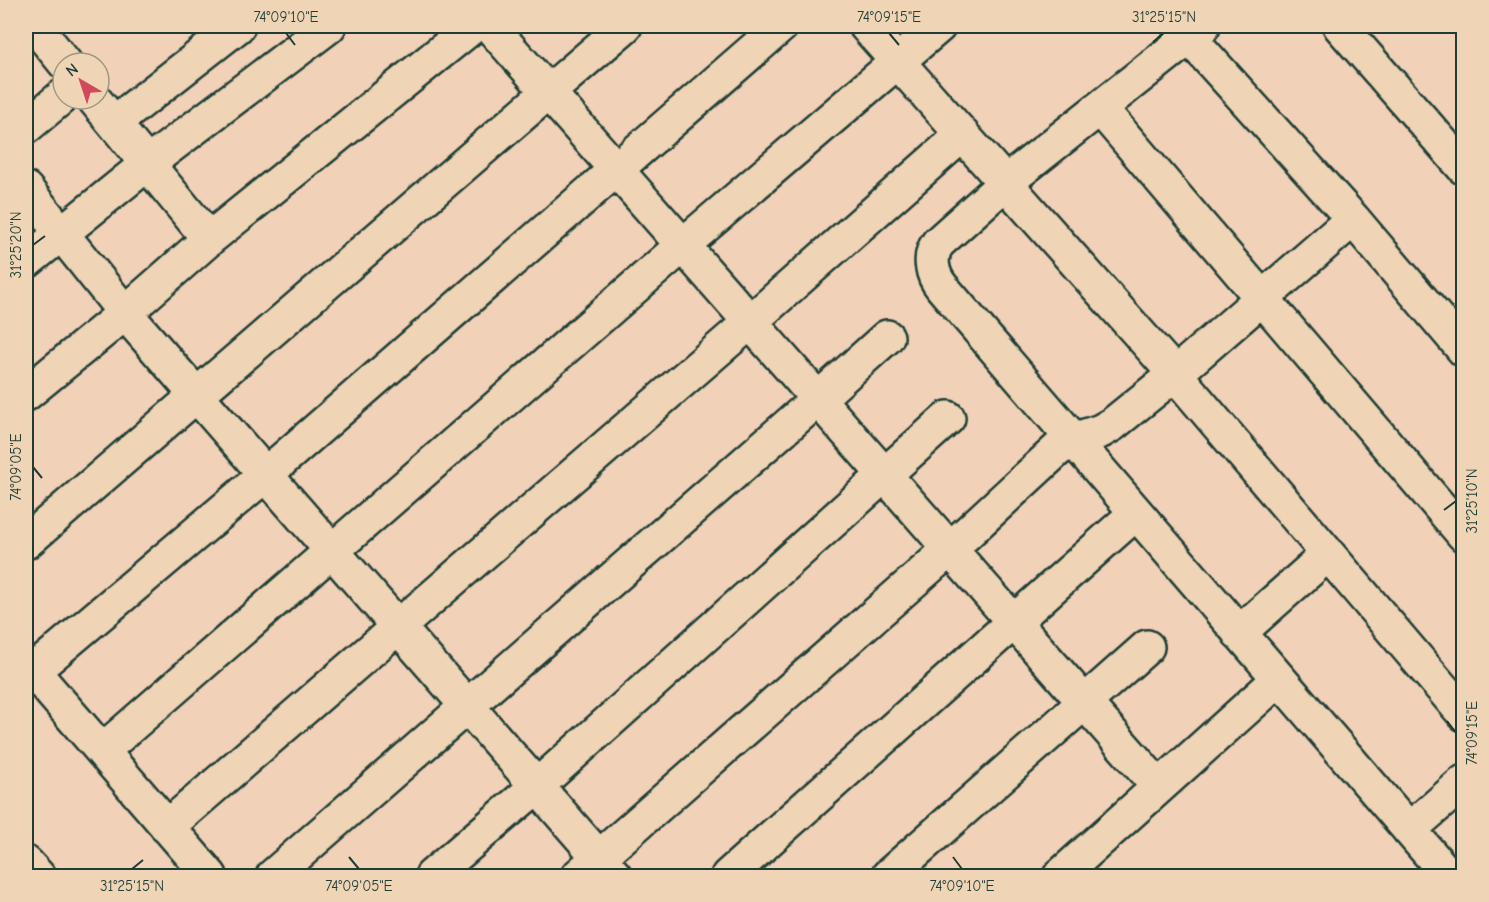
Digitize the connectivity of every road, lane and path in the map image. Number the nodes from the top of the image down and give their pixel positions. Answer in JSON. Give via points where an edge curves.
{"nodes":[{"id":1,"x":238,"y":26,"type":"edge"},
{"id":2,"x":329,"y":26,"type":"edge"},
{"id":3,"x":473,"y":26,"type":"edge"},
{"id":4,"x":490,"y":26,"type":"edge"},
{"id":5,"x":625,"y":26,"type":"edge"},
{"id":6,"x":781,"y":26,"type":"edge"},
{"id":7,"x":866,"y":26,"type":"edge"},
{"id":8,"x":939,"y":26,"type":"edge"},
{"id":9,"x":1340,"y":26,"type":"edge"},
{"id":10,"x":1190,"y":29,"type":"edge"},
{"id":11,"x":39,"y":33,"type":"edge"},
{"id":12,"x":55,"y":51,"type":"edge"},
{"id":13,"x":898,"y":61,"type":"junction"},
{"id":14,"x":548,"y":91,"type":"junction"},
{"id":15,"x":51,"y":106,"type":"edge"},
{"id":16,"x":111,"y":107,"type":"edge"},
{"id":17,"x":1100,"y":108,"type":"junction"},
{"id":18,"x":104,"y":111,"type":"edge"},
{"id":19,"x":26,"y":128,"type":"edge"},
{"id":20,"x":962,"y":135,"type":"junction"},
{"id":21,"x":147,"y":164,"type":"junction"},
{"id":22,"x":1464,"y":168,"type":"edge"},
{"id":23,"x":616,"y":169,"type":"junction"},
{"id":24,"x":1005,"y":183,"type":"junction"},
{"id":25,"x":26,"y":189,"type":"edge"},
{"id":26,"x":1353,"y":219,"type":"junction"},
{"id":27,"x":61,"y":234,"type":"junction"},
{"id":28,"x":209,"y":239,"type":"junction"},
{"id":29,"x":683,"y":245,"type":"junction"},
{"id":30,"x":26,"y":262,"type":"edge"},
{"id":31,"x":1261,"y":299,"type":"junction"},
{"id":32,"x":125,"y":313,"type":"junction"},
{"id":33,"x":750,"y":322,"type":"junction"},
{"id":34,"x":886,"y":337,"type":"dead end"},
{"id":35,"x":1464,"y":350,"type":"edge"},
{"id":36,"x":1175,"y":374,"type":"junction"},
{"id":37,"x":26,"y":394,"type":"edge"},
{"id":38,"x":195,"y":394,"type":"junction"},
{"id":39,"x":818,"y":399,"type":"junction"},
{"id":40,"x":948,"y":418,"type":"dead end"},
{"id":41,"x":1073,"y":440,"type":"junction"},
{"id":42,"x":884,"y":474,"type":"junction"},
{"id":43,"x":265,"y":475,"type":"junction"},
{"id":44,"x":1136,"y":513,"type":"junction"},
{"id":45,"x":1464,"y":536,"type":"edge"},
{"id":46,"x":26,"y":542,"type":"edge"},
{"id":47,"x":950,"y":549,"type":"junction"},
{"id":48,"x":332,"y":551,"type":"junction"},
{"id":49,"x":1328,"y":554,"type":"junction"},
{"id":50,"x":1014,"y":622,"type":"junction"},
{"id":51,"x":398,"y":627,"type":"junction"},
{"id":52,"x":1239,"y":633,"type":"junction"},
{"id":53,"x":1147,"y":647,"type":"dead end"},
{"id":54,"x":29,"y":667,"type":"edge"},
{"id":55,"x":1279,"y":679,"type":"junction"},
{"id":56,"x":1084,"y":702,"type":"junction"},
{"id":57,"x":468,"y":707,"type":"junction"},
{"id":58,"x":1464,"y":714,"type":"edge"},
{"id":59,"x":102,"y":751,"type":"junction"},
{"id":60,"x":1464,"y":782,"type":"edge"},
{"id":61,"x":537,"y":786,"type":"junction"},
{"id":62,"x":1159,"y":787,"type":"junction"},
{"id":63,"x":167,"y":827,"type":"junction"},
{"id":64,"x":1408,"y":830,"type":"junction"},
{"id":65,"x":26,"y":863,"type":"edge"},
{"id":66,"x":597,"y":870,"type":"edge"},
{"id":67,"x":38,"y":876,"type":"edge"},
{"id":68,"x":210,"y":876,"type":"edge"},
{"id":69,"x":273,"y":876,"type":"edge"},
{"id":70,"x":432,"y":876,"type":"edge"},
{"id":71,"x":728,"y":876,"type":"edge"},
{"id":72,"x":888,"y":876,"type":"edge"},
{"id":73,"x":1060,"y":876,"type":"edge"},
{"id":74,"x":1449,"y":876,"type":"edge"}],
"edges":[{"from":1,"to":16,"type":"street"},
{"from":2,"to":21,"type":"street"},
{"from":3,"to":28,"type":"street"},
{"from":4,"to":14,"type":"street"},
{"from":5,"to":14,"type":"street"},
{"from":6,"to":23,"type":"street"},
{"from":7,"to":13,"type":"street"},
{"from":8,"to":13,"type":"street"},
{"from":9,"to":22,"type":"street"},
{"from":10,"to":17,"type":"street"},
{"from":10,"to":26,"type":"street"},
{"from":11,"to":12,"type":"street"},
{"from":13,"to":20,"type":"street"},
{"from":13,"to":29,"type":"street"},
{"from":14,"to":23,"type":"street"},
{"from":14,"to":38,"type":"street"},
{"from":15,"to":19,"type":"street"},
{"from":17,"to":24,"type":"street"},
{"from":17,"to":31,"type":"street"},
{"from":18,"to":21,"type":"street"},
{"from":20,"to":24,"type":"street"},
{"from":20,"to":33,"type":"street"},
{"from":21,"to":27,"type":"street"},
{"from":21,"to":28,"type":"street"},
{"from":23,"to":29,"type":"street"},
{"from":23,"to":43,"type":"street"},
{"from":24,"to":36,"type":"street"},
{"from":24,"to":41,"type":"street","via":[[938,243],[932,256],[934,273]]},
{"from":25,"to":27,"type":"street"},
{"from":26,"to":31,"type":"street"},
{"from":26,"to":35,"type":"street"},
{"from":27,"to":30,"type":"street"},
{"from":27,"to":32,"type":"street"},
{"from":28,"to":32,"type":"street"},
{"from":29,"to":33,"type":"street"},
{"from":29,"to":48,"type":"street"},
{"from":31,"to":36,"type":"street"},
{"from":31,"to":45,"type":"street"},
{"from":32,"to":37,"type":"street"},
{"from":32,"to":38,"type":"street"},
{"from":33,"to":39,"type":"street"},
{"from":33,"to":51,"type":"street"},
{"from":34,"to":39,"type":"street"},
{"from":36,"to":41,"type":"street","via":[[1113,424]]},
{"from":36,"to":49,"type":"street"},
{"from":38,"to":43,"type":"street"},
{"from":38,"to":46,"type":"street"},
{"from":39,"to":42,"type":"street"},
{"from":39,"to":57,"type":"street"},
{"from":40,"to":42,"type":"street"},
{"from":41,"to":44,"type":"street"},
{"from":41,"to":47,"type":"street","via":[[1058,449]]},
{"from":42,"to":47,"type":"street"},
{"from":42,"to":61,"type":"street"},
{"from":43,"to":48,"type":"street"},
{"from":43,"to":54,"type":"street"},
{"from":44,"to":50,"type":"street"},
{"from":44,"to":52,"type":"street"},
{"from":47,"to":50,"type":"street"},
{"from":47,"to":66,"type":"street"},
{"from":48,"to":51,"type":"street"},
{"from":48,"to":59,"type":"street"},
{"from":49,"to":52,"type":"street"},
{"from":49,"to":58,"type":"street"},
{"from":50,"to":56,"type":"street"},
{"from":50,"to":71,"type":"street"},
{"from":51,"to":57,"type":"street"},
{"from":51,"to":63,"type":"street"},
{"from":52,"to":55,"type":"street"},
{"from":53,"to":56,"type":"street"},
{"from":54,"to":59,"type":"street"},
{"from":55,"to":62,"type":"street"},
{"from":55,"to":64,"type":"street"},
{"from":56,"to":62,"type":"street"},
{"from":56,"to":72,"type":"street"},
{"from":57,"to":61,"type":"street"},
{"from":57,"to":69,"type":"street"},
{"from":59,"to":63,"type":"street"},
{"from":60,"to":64,"type":"street"},
{"from":61,"to":66,"type":"street"},
{"from":61,"to":70,"type":"street"},
{"from":62,"to":73,"type":"street"},
{"from":63,"to":68,"type":"street"},
{"from":64,"to":74,"type":"street"},
{"from":65,"to":67,"type":"street"}]}
